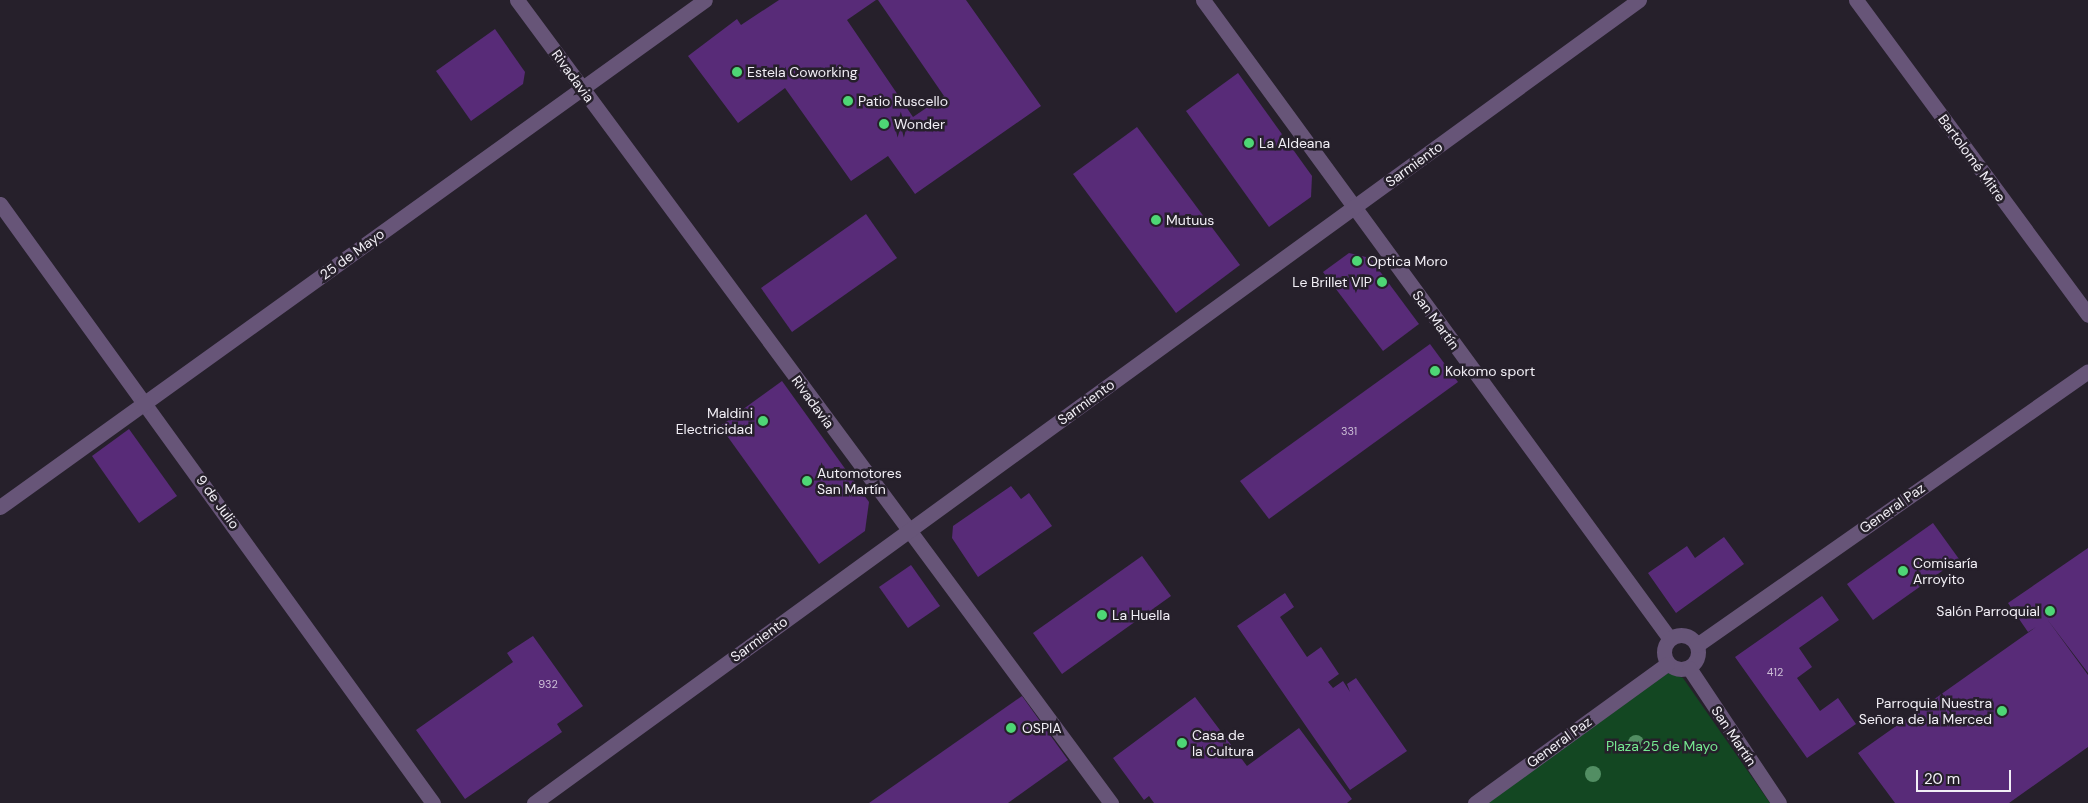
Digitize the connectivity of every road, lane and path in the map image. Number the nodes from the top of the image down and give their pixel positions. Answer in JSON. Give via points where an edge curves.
{"nodes":[{"id":1,"x":517,"y":0,"type":"edge"},
{"id":2,"x":704,"y":0,"type":"edge"},
{"id":3,"x":1203,"y":0,"type":"edge"},
{"id":4,"x":1639,"y":0,"type":"edge"},
{"id":5,"x":1856,"y":0,"type":"edge"},
{"id":6,"x":582,"y":88,"type":"junction"},
{"id":7,"x":0,"y":204,"type":"edge"},
{"id":8,"x":1354,"y":208,"type":"junction"},
{"id":9,"x":2088,"y":315,"type":"edge"},
{"id":10,"x":2088,"y":371,"type":"edge"},
{"id":11,"x":147,"y":403,"type":"junction"},
{"id":12,"x":0,"y":507,"type":"edge"},
{"id":13,"x":908,"y":531,"type":"junction"},
{"id":14,"x":1670,"y":639,"type":"junction"},
{"id":15,"x":1697,"y":645,"type":"junction"},
{"id":16,"x":1668,"y":664,"type":"junction"},
{"id":17,"x":1688,"y":668,"type":"junction"},
{"id":18,"x":433,"y":803,"type":"edge"},
{"id":19,"x":534,"y":803,"type":"edge"},
{"id":20,"x":1111,"y":803,"type":"edge"},
{"id":21,"x":1475,"y":803,"type":"edge"},
{"id":22,"x":1779,"y":803,"type":"edge"}],
"edges":[{"from":1,"to":6,"type":"street","name":"Rivadavia"},
{"from":2,"to":6,"type":"street","name":"25 de Mayo"},
{"from":3,"to":8,"type":"street","name":"San Martín"},
{"from":4,"to":8,"type":"street","name":"Sarmiento"},
{"from":5,"to":9,"type":"street","name":"Bartolomé Mitre"},
{"from":6,"to":11,"type":"street","name":"25 de Mayo"},
{"from":6,"to":13,"type":"street","name":"Rivadavia"},
{"from":7,"to":11,"type":"street","name":"9 de Julio"},
{"from":8,"to":13,"type":"street","name":"Sarmiento"},
{"from":8,"to":14,"type":"street","name":"San Martín"},
{"from":10,"to":15,"type":"street","name":"General Paz"},
{"from":11,"to":12,"type":"street","name":"25 de Mayo"},
{"from":11,"to":18,"type":"street","name":"9 de Julio"},
{"from":13,"to":19,"type":"street","name":"Sarmiento"},
{"from":13,"to":20,"type":"street","name":"Rivadavia"},
{"from":14,"to":15,"type":"street","via":[[1684,635]]},
{"from":14,"to":16,"type":"street","via":[[1664,652]]},
{"from":15,"to":17,"type":"street","via":[[1697,661]]},
{"from":16,"to":17,"type":"street","via":[[1678,669]]},
{"from":16,"to":21,"type":"street","name":"General Paz"},
{"from":17,"to":22,"type":"street","name":"San Martín"}]}
